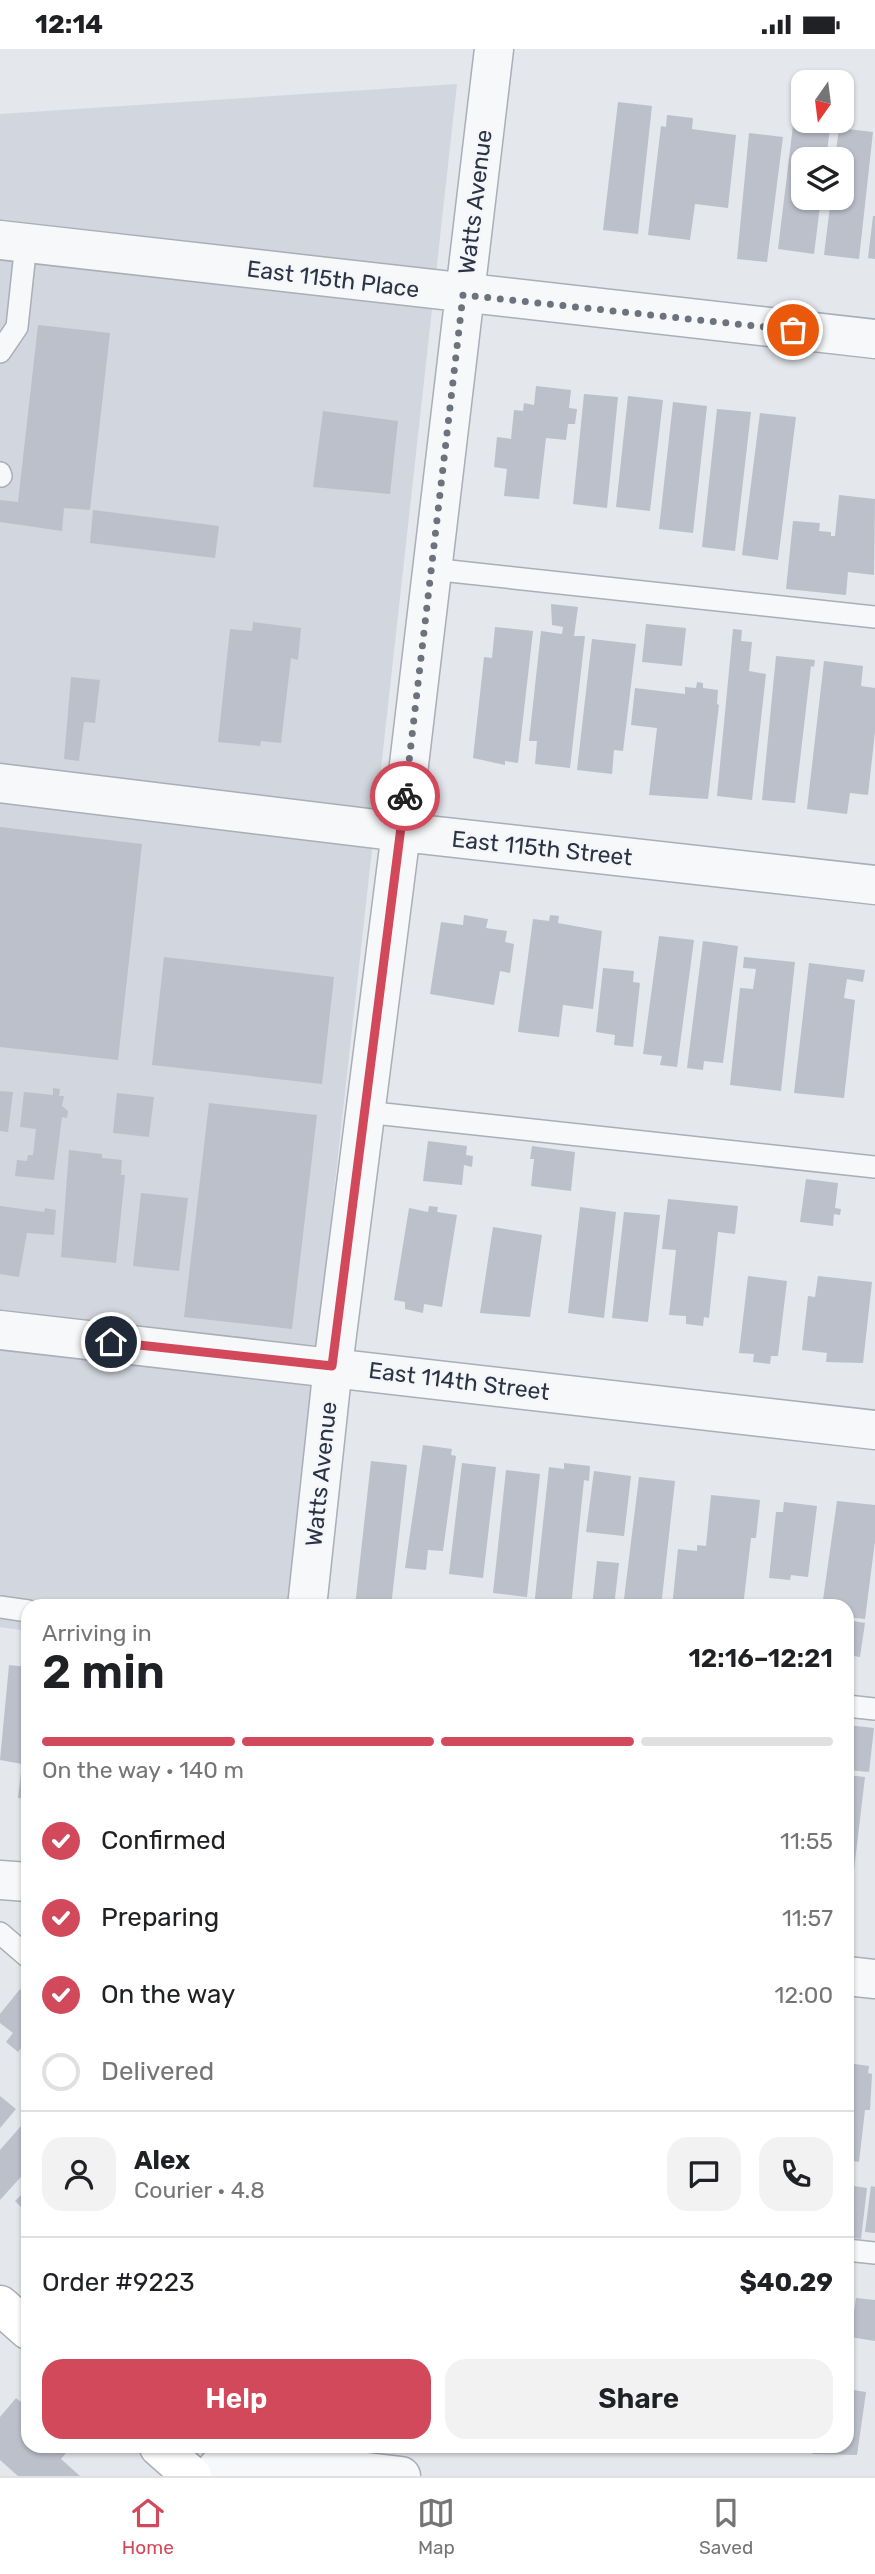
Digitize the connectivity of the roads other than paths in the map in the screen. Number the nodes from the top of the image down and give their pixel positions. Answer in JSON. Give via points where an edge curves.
{"nodes":[{"id":1,"x":494,"y":49,"type":"edge"},
{"id":2,"x":13,"y":242,"type":"edge"},
{"id":3,"x":463,"y":295,"type":"junction"},
{"id":4,"x":875,"y":339,"type":"edge"},
{"id":5,"x":0,"y":352,"type":"edge"},
{"id":6,"x":431,"y":569,"type":"junction"},
{"id":7,"x":875,"y":617,"type":"edge"},
{"id":8,"x":0,"y":783,"type":"edge"},
{"id":9,"x":401,"y":832,"type":"junction"},
{"id":10,"x":875,"y":885,"type":"edge"},
{"id":11,"x":365,"y":1112,"type":"junction"},
{"id":12,"x":875,"y":1167,"type":"edge"},
{"id":13,"x":0,"y":1330,"type":"edge"},
{"id":14,"x":332,"y":1366,"type":"junction"},
{"id":15,"x":875,"y":1430,"type":"edge"},
{"id":16,"x":308,"y":1599,"type":"edge"},
{"id":17,"x":0,"y":1607,"type":"edge"},
{"id":18,"x":21,"y":1610,"type":"edge"},
{"id":19,"x":854,"y":1707,"type":"edge"},
{"id":20,"x":875,"y":1709,"type":"edge"},
{"id":21,"x":0,"y":1879,"type":"edge"},
{"id":22,"x":21,"y":1881,"type":"edge"},
{"id":23,"x":0,"y":1933,"type":"edge"},
{"id":24,"x":21,"y":1951,"type":"edge"},
{"id":25,"x":854,"y":1977,"type":"edge"},
{"id":26,"x":875,"y":1979,"type":"edge"},
{"id":27,"x":854,"y":2251,"type":"edge"},
{"id":28,"x":875,"y":2253,"type":"edge"},
{"id":29,"x":0,"y":2305,"type":"edge"},
{"id":30,"x":21,"y":2324,"type":"edge"},
{"id":31,"x":166,"y":2453,"type":"edge"},
{"id":32,"x":213,"y":2453,"type":"edge"},
{"id":33,"x":192,"y":2476,"type":"edge"},
{"id":34,"x":209,"y":2476,"type":"edge"},
{"id":35,"x":401,"y":2476,"type":"edge"}],
"edges":[{"from":1,"to":3,"type":"street","name":"Watts Avenue"},
{"from":2,"to":3,"type":"street","name":"East 115th Place"},
{"from":2,"to":5,"type":"lane","via":[[17,327]]},
{"from":3,"to":4,"type":"street","name":"East 115th Place"},
{"from":3,"to":6,"type":"street","name":"Watts Avenue"},
{"from":6,"to":7,"type":"lane"},
{"from":6,"to":9,"type":"street","name":"Watts Avenue"},
{"from":8,"to":9,"type":"street","name":"East 115th Street"},
{"from":9,"to":10,"type":"street","name":"East 115th Street"},
{"from":9,"to":11,"type":"street","name":"Watts Avenue"},
{"from":11,"to":12,"type":"lane"},
{"from":11,"to":14,"type":"street","name":"Watts Avenue"},
{"from":13,"to":14,"type":"street","name":"East 114th Street"},
{"from":14,"to":15,"type":"street","name":"East 114th Street"},
{"from":14,"to":16,"type":"street","name":"Watts Avenue"},
{"from":17,"to":18,"type":"lane"},
{"from":19,"to":20,"type":"lane"},
{"from":21,"to":22,"type":"street"},
{"from":23,"to":24,"type":"lane"},
{"from":25,"to":26,"type":"street"},
{"from":27,"to":28,"type":"lane"},
{"from":29,"to":30,"type":"street"},
{"from":31,"to":33,"type":"street"},
{"from":32,"to":34,"type":"street"},
{"from":34,"to":35,"type":"street","via":[[222,2462],[246,2458]]}]}
